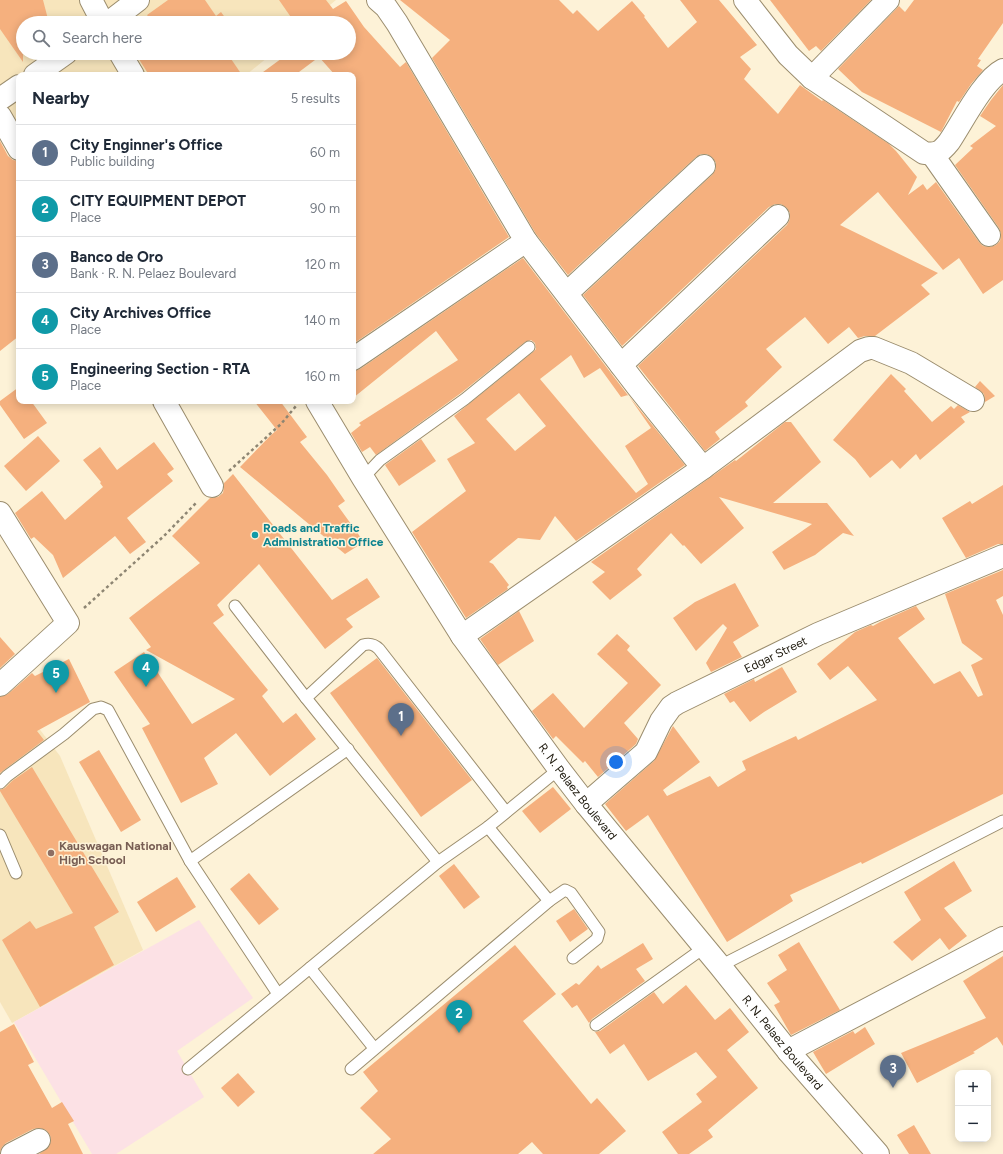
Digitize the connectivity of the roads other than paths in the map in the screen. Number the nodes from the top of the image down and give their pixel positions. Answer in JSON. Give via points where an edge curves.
{"nodes":[{"id":1,"x":91,"y":0,"type":"edge"},
{"id":2,"x":138,"y":0,"type":"edge"},
{"id":3,"x":378,"y":0,"type":"edge"},
{"id":4,"x":745,"y":0,"type":"edge"},
{"id":5,"x":888,"y":0,"type":"edge"},
{"id":6,"x":99,"y":16,"type":"edge"},
{"id":7,"x":117,"y":16,"type":"edge"},
{"id":8,"x":56,"y":60,"type":"edge"},
{"id":9,"x":124,"y":60,"type":"edge"},
{"id":10,"x":1003,"y":70,"type":"edge"},
{"id":11,"x":39,"y":72,"type":"edge"},
{"id":12,"x":131,"y":72,"type":"edge"},
{"id":13,"x":812,"y":78,"type":"junction"},
{"id":14,"x":16,"y":88,"type":"edge"},
{"id":15,"x":0,"y":99,"type":"edge"},
{"id":16,"x":0,"y":116,"type":"edge"},
{"id":17,"x":16,"y":144,"type":"edge"},
{"id":18,"x":932,"y":154,"type":"junction"},
{"id":19,"x":704,"y":166,"type":"dead end"},
{"id":20,"x":778,"y":216,"type":"dead end"},
{"id":21,"x":989,"y":235,"type":"dead end"},
{"id":22,"x":526,"y":241,"type":"junction"},
{"id":23,"x":567,"y":293,"type":"junction"},
{"id":24,"x":529,"y":347,"type":"dead end"},
{"id":25,"x":356,"y":357,"type":"edge"},
{"id":26,"x":621,"y":365,"type":"junction"},
{"id":27,"x":973,"y":400,"type":"dead end"},
{"id":28,"x":166,"y":404,"type":"edge"},
{"id":29,"x":319,"y":404,"type":"edge"},
{"id":30,"x":703,"y":468,"type":"junction"},
{"id":31,"x":363,"y":478,"type":"junction"},
{"id":32,"x":212,"y":486,"type":"road end"},
{"id":33,"x":0,"y":513,"type":"edge"},
{"id":34,"x":1003,"y":556,"type":"edge"},
{"id":35,"x":235,"y":606,"type":"dead end"},
{"id":36,"x":462,"y":636,"type":"junction"},
{"id":37,"x":0,"y":685,"type":"edge"},
{"id":38,"x":306,"y":698,"type":"junction"},
{"id":39,"x":348,"y":749,"type":"junction"},
{"id":40,"x":559,"y":769,"type":"junction"},
{"id":41,"x":0,"y":783,"type":"edge"},
{"id":42,"x":586,"y":804,"type":"junction"},
{"id":43,"x":506,"y":812,"type":"junction"},
{"id":44,"x":1003,"y":821,"type":"edge"},
{"id":45,"x":488,"y":827,"type":"junction"},
{"id":46,"x":0,"y":835,"type":"edge"},
{"id":47,"x":190,"y":861,"type":"junction"},
{"id":48,"x":438,"y":862,"type":"junction"},
{"id":49,"x":16,"y":873,"type":"dead end"},
{"id":50,"x":549,"y":901,"type":"junction"},
{"id":51,"x":1003,"y":938,"type":"edge"},
{"id":52,"x":705,"y":948,"type":"junction"},
{"id":53,"x":573,"y":958,"type":"dead end"},
{"id":54,"x":720,"y":966,"type":"junction"},
{"id":55,"x":310,"y":968,"type":"junction"},
{"id":56,"x":278,"y":994,"type":"junction"},
{"id":57,"x":596,"y":1025,"type":"dead end"},
{"id":58,"x":374,"y":1048,"type":"junction"},
{"id":59,"x":788,"y":1051,"type":"junction"},
{"id":60,"x":188,"y":1069,"type":"dead end"},
{"id":61,"x":351,"y":1069,"type":"dead end"},
{"id":62,"x":39,"y":1140,"type":"dead end"},
{"id":63,"x":12,"y":1154,"type":"edge"},
{"id":64,"x":878,"y":1154,"type":"edge"}],
"edges":[{"from":1,"to":6,"type":"street"},
{"from":2,"to":7,"type":"street"},
{"from":3,"to":22,"type":"street","via":[[397,23]]},
{"from":4,"to":13,"type":"street","via":[[788,55]]},
{"from":5,"to":13,"type":"street"},
{"from":8,"to":11,"type":"street"},
{"from":9,"to":12,"type":"street"},
{"from":10,"to":18,"type":"street","via":[[985,85],[949,142]]},
{"from":13,"to":18,"type":"street","via":[[924,153]]},
{"from":14,"to":15,"type":"street"},
{"from":16,"to":17,"type":"street"},
{"from":18,"to":21,"type":"street"},
{"from":19,"to":23,"type":"street"},
{"from":20,"to":26,"type":"street"},
{"from":22,"to":23,"type":"street"},
{"from":22,"to":25,"type":"street"},
{"from":23,"to":26,"type":"street"},
{"from":24,"to":31,"type":"lane","via":[[465,399],[380,460]]},
{"from":26,"to":30,"type":"street"},
{"from":27,"to":30,"type":"street","via":[[911,363],[887,352],[869,348],[860,351]]},
{"from":28,"to":32,"type":"street"},
{"from":29,"to":31,"type":"street","name":"R. N. Pelaez Boulevard"},
{"from":30,"to":36,"type":"street"},
{"from":31,"to":36,"type":"street","name":"R. N. Pelaez Boulevard"},
{"from":33,"to":37,"type":"street","via":[[68,623]]},
{"from":34,"to":42,"type":"street","name":"Edgar Street","via":[[818,634],[677,703],[661,721],[646,752]]},
{"from":35,"to":38,"type":"lane"},
{"from":36,"to":40,"type":"street","name":"R. N. Pelaez Boulevard"},
{"from":38,"to":39,"type":"lane"},
{"from":38,"to":43,"type":"lane","via":[[364,645],[374,645]]},
{"from":39,"to":47,"type":"lane"},
{"from":39,"to":48,"type":"lane"},
{"from":40,"to":42,"type":"street","name":"R. N. Pelaez Boulevard"},
{"from":40,"to":43,"type":"lane"},
{"from":41,"to":47,"type":"lane","via":[[93,709],[101,707],[108,710]]},
{"from":42,"to":52,"type":"street","name":"R. N. Pelaez Boulevard"},
{"from":43,"to":45,"type":"lane"},
{"from":44,"to":54,"type":"lane"},
{"from":45,"to":48,"type":"lane"},
{"from":45,"to":50,"type":"lane"},
{"from":46,"to":49,"type":"lane"},
{"from":47,"to":56,"type":"lane"},
{"from":48,"to":55,"type":"lane"},
{"from":50,"to":53,"type":"lane","via":[[565,890],[571,893],[598,932],[597,939]]},
{"from":50,"to":58,"type":"lane"},
{"from":51,"to":59,"type":"street"},
{"from":52,"to":54,"type":"street","name":"R. N. Pelaez Boulevard"},
{"from":52,"to":57,"type":"lane"},
{"from":54,"to":59,"type":"street","name":"R. N. Pelaez Boulevard"},
{"from":55,"to":56,"type":"lane"},
{"from":55,"to":58,"type":"lane"},
{"from":56,"to":60,"type":"lane"},
{"from":58,"to":61,"type":"lane"},
{"from":59,"to":64,"type":"street","name":"R. N. Pelaez Boulevard"},
{"from":62,"to":63,"type":"street"}]}
